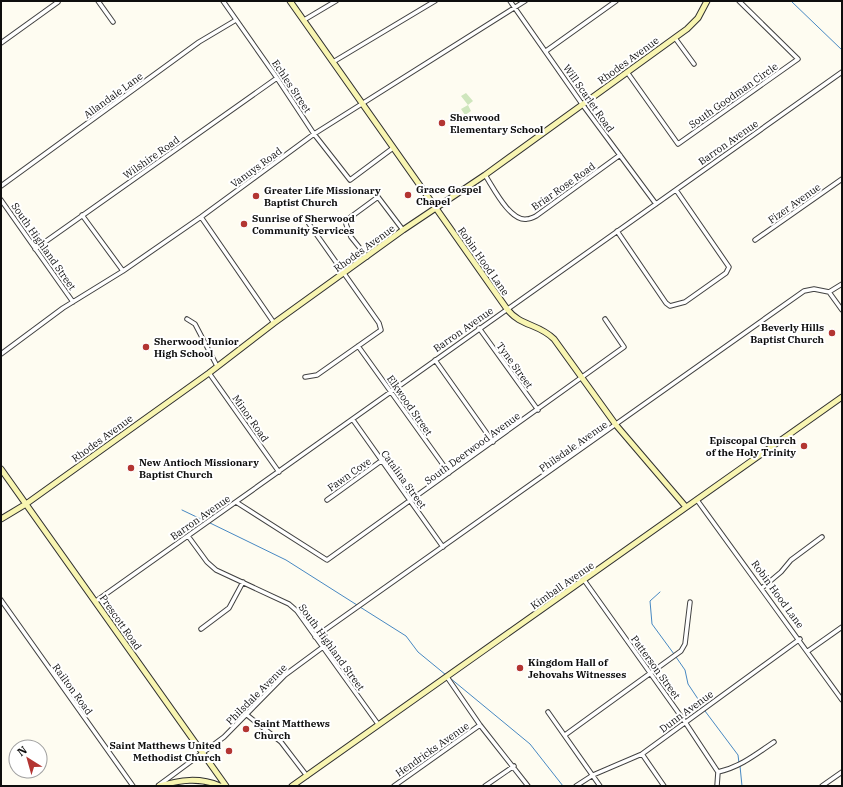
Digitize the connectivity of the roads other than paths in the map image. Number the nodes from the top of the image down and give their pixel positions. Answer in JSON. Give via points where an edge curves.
{"nodes":[{"id":1,"x":98,"y":1,"type":"edge"},
{"id":2,"x":223,"y":1,"type":"edge"},
{"id":3,"x":290,"y":1,"type":"edge"},
{"id":4,"x":336,"y":1,"type":"edge"},
{"id":5,"x":435,"y":1,"type":"edge"},
{"id":6,"x":510,"y":1,"type":"edge"},
{"id":7,"x":525,"y":1,"type":"edge"},
{"id":8,"x":616,"y":1,"type":"edge"},
{"id":9,"x":707,"y":1,"type":"edge"},
{"id":10,"x":739,"y":1,"type":"edge"},
{"id":11,"x":58,"y":2,"type":"edge"},
{"id":12,"x":515,"y":8,"type":"junction"},
{"id":13,"x":236,"y":20,"type":"junction"},
{"id":14,"x":304,"y":20,"type":"junction"},
{"id":15,"x":113,"y":22,"type":"dead end"},
{"id":16,"x":674,"y":38,"type":"junction"},
{"id":17,"x":1,"y":43,"type":"edge"},
{"id":18,"x":546,"y":51,"type":"junction"},
{"id":19,"x":333,"y":62,"type":"junction"},
{"id":20,"x":694,"y":64,"type":"dead end"},
{"id":21,"x":627,"y":72,"type":"junction"},
{"id":22,"x":842,"y":72,"type":"edge"},
{"id":23,"x":277,"y":78,"type":"junction"},
{"id":24,"x":582,"y":104,"type":"junction"},
{"id":25,"x":363,"y":105,"type":"junction"},
{"id":26,"x":314,"y":134,"type":"junction"},
{"id":27,"x":393,"y":148,"type":"junction"},
{"id":28,"x":620,"y":155,"type":"junction"},
{"id":29,"x":484,"y":175,"type":"junction"},
{"id":30,"x":842,"y":179,"type":"edge"},
{"id":31,"x":1,"y":186,"type":"edge"},
{"id":32,"x":676,"y":190,"type":"junction"},
{"id":33,"x":1,"y":200,"type":"edge"},
{"id":34,"x":656,"y":204,"type":"junction"},
{"id":35,"x":435,"y":208,"type":"junction"},
{"id":36,"x":82,"y":215,"type":"junction"},
{"id":37,"x":201,"y":217,"type":"junction"},
{"id":38,"x":307,"y":221,"type":"dead end"},
{"id":39,"x":403,"y":230,"type":"junction"},
{"id":40,"x":617,"y":231,"type":"junction"},
{"id":41,"x":756,"y":240,"type":"dead end"},
{"id":42,"x":35,"y":249,"type":"junction"},
{"id":43,"x":367,"y":257,"type":"junction"},
{"id":44,"x":123,"y":271,"type":"junction"},
{"id":45,"x":344,"y":274,"type":"junction"},
{"id":46,"x":842,"y":284,"type":"edge"},
{"id":47,"x":829,"y":292,"type":"junction"},
{"id":48,"x":73,"y":302,"type":"junction"},
{"id":49,"x":507,"y":308,"type":"junction"},
{"id":50,"x":842,"y":310,"type":"edge"},
{"id":51,"x":187,"y":319,"type":"dead end"},
{"id":52,"x":605,"y":319,"type":"dead end"},
{"id":53,"x":274,"y":323,"type":"junction"},
{"id":54,"x":479,"y":328,"type":"junction"},
{"id":55,"x":358,"y":346,"type":"junction"},
{"id":56,"x":1,"y":354,"type":"edge"},
{"id":57,"x":435,"y":360,"type":"junction"},
{"id":58,"x":217,"y":366,"type":"junction"},
{"id":59,"x":209,"y":373,"type":"junction"},
{"id":60,"x":304,"y":377,"type":"dead end"},
{"id":61,"x":582,"y":378,"type":"junction"},
{"id":62,"x":391,"y":391,"type":"junction"},
{"id":63,"x":842,"y":397,"type":"edge"},
{"id":64,"x":538,"y":410,"type":"junction"},
{"id":65,"x":353,"y":420,"type":"junction"},
{"id":66,"x":616,"y":425,"type":"junction"},
{"id":67,"x":493,"y":442,"type":"junction"},
{"id":68,"x":381,"y":461,"type":"junction"},
{"id":69,"x":1,"y":469,"type":"edge"},
{"id":70,"x":279,"y":472,"type":"junction"},
{"id":71,"x":449,"y":473,"type":"junction"},
{"id":72,"x":327,"y":500,"type":"dead end"},
{"id":73,"x":697,"y":500,"type":"junction"},
{"id":74,"x":411,"y":501,"type":"junction"},
{"id":75,"x":236,"y":502,"type":"junction"},
{"id":76,"x":26,"y":504,"type":"junction"},
{"id":77,"x":686,"y":507,"type":"junction"},
{"id":78,"x":1,"y":519,"type":"edge"},
{"id":79,"x":188,"y":536,"type":"junction"},
{"id":80,"x":822,"y":537,"type":"dead end"},
{"id":81,"x":443,"y":547,"type":"junction"},
{"id":82,"x":584,"y":580,"type":"junction"},
{"id":83,"x":243,"y":582,"type":"junction"},
{"id":84,"x":762,"y":588,"type":"junction"},
{"id":85,"x":1,"y":600,"type":"edge"},
{"id":86,"x":96,"y":601,"type":"junction"},
{"id":87,"x":690,"y":602,"type":"dead end"},
{"id":88,"x":842,"y":627,"type":"edge"},
{"id":89,"x":201,"y":629,"type":"dead end"},
{"id":90,"x":315,"y":637,"type":"junction"},
{"id":91,"x":800,"y":639,"type":"junction"},
{"id":92,"x":323,"y":647,"type":"junction"},
{"id":93,"x":808,"y":651,"type":"junction"},
{"id":94,"x":651,"y":674,"type":"junction"},
{"id":95,"x":447,"y":677,"type":"junction"},
{"id":96,"x":842,"y":700,"type":"edge"},
{"id":97,"x":548,"y":712,"type":"dead end"},
{"id":98,"x":248,"y":715,"type":"junction"},
{"id":99,"x":685,"y":722,"type":"junction"},
{"id":100,"x":378,"y":724,"type":"junction"},
{"id":101,"x":480,"y":725,"type":"junction"},
{"id":102,"x":565,"y":735,"type":"junction"},
{"id":103,"x":774,"y":742,"type":"dead end"},
{"id":104,"x":202,"y":753,"type":"junction"},
{"id":105,"x":642,"y":754,"type":"junction"},
{"id":106,"x":514,"y":766,"type":"junction"},
{"id":107,"x":718,"y":772,"type":"junction"},
{"id":108,"x":842,"y":772,"type":"edge"},
{"id":109,"x":592,"y":775,"type":"junction"},
{"id":110,"x":306,"y":776,"type":"junction"},
{"id":111,"x":133,"y":786,"type":"edge"},
{"id":112,"x":158,"y":786,"type":"edge"},
{"id":113,"x":220,"y":786,"type":"edge"},
{"id":114,"x":226,"y":786,"type":"edge"},
{"id":115,"x":292,"y":786,"type":"edge"},
{"id":116,"x":394,"y":786,"type":"edge"},
{"id":117,"x":485,"y":786,"type":"edge"},
{"id":118,"x":528,"y":786,"type":"edge"},
{"id":119,"x":576,"y":786,"type":"edge"},
{"id":120,"x":600,"y":786,"type":"edge"},
{"id":121,"x":664,"y":786,"type":"edge"},
{"id":122,"x":717,"y":786,"type":"edge"},
{"id":123,"x":822,"y":786,"type":"edge"}],
"edges":[{"from":1,"to":15,"type":"street"},
{"from":2,"to":13,"type":"street","name":"Echles Street"},
{"from":3,"to":14,"type":"main road","name":"Robin Hood Lane"},
{"from":4,"to":14,"type":"street"},
{"from":5,"to":19,"type":"street"},
{"from":6,"to":12,"type":"street","name":"Will Scarlet Road"},
{"from":7,"to":12,"type":"street","name":"Vanuys Road"},
{"from":8,"to":18,"type":"street"},
{"from":9,"to":16,"type":"main road","name":"Rhodes Avenue","via":[[698,18]]},
{"from":10,"to":21,"type":"street","name":"South Goodman Circle","via":[[798,59],[678,144]]},
{"from":11,"to":17,"type":"street"},
{"from":12,"to":18,"type":"street","name":"Will Scarlet Road"},
{"from":12,"to":25,"type":"street","name":"Vanuys Road"},
{"from":13,"to":23,"type":"street","name":"Echles Street"},
{"from":13,"to":31,"type":"street","name":"Allandale Lane","via":[[199,42]]},
{"from":14,"to":19,"type":"main road","name":"Robin Hood Lane"},
{"from":16,"to":20,"type":"street"},
{"from":16,"to":21,"type":"main road","name":"Rhodes Avenue"},
{"from":18,"to":24,"type":"street","name":"Will Scarlet Road"},
{"from":19,"to":25,"type":"main road","name":"Robin Hood Lane"},
{"from":21,"to":24,"type":"main road","name":"Rhodes Avenue"},
{"from":22,"to":32,"type":"street","name":"Barron Avenue"},
{"from":23,"to":26,"type":"street","name":"Echles Street"},
{"from":23,"to":36,"type":"street","name":"Wilshire Road"},
{"from":24,"to":28,"type":"street","name":"Will Scarlet Road"},
{"from":24,"to":29,"type":"main road","name":"Rhodes Avenue"},
{"from":25,"to":26,"type":"street","name":"Vanuys Road"},
{"from":25,"to":27,"type":"main road","name":"Robin Hood Lane"},
{"from":26,"to":27,"type":"street","name":"Echles Street","via":[[350,180]]},
{"from":26,"to":37,"type":"street","name":"Vanuys Road"},
{"from":27,"to":35,"type":"main road","name":"Robin Hood Lane"},
{"from":28,"to":29,"type":"street","name":"Briar Rose Road","via":[[536,216],[527,219],[516,217],[508,209]]},
{"from":28,"to":34,"type":"street","name":"Will Scarlet Road"},
{"from":29,"to":35,"type":"main road","name":"Rhodes Avenue"},
{"from":30,"to":41,"type":"street","name":"Fizer Avenue"},
{"from":32,"to":34,"type":"street","name":"Barron Avenue"},
{"from":32,"to":40,"type":"street","via":[[729,267],[726,273],[685,302],[670,306]]},
{"from":33,"to":42,"type":"street","name":"South Highland Street"},
{"from":34,"to":40,"type":"street","name":"Barron Avenue"},
{"from":35,"to":39,"type":"main road","name":"Rhodes Avenue"},
{"from":35,"to":49,"type":"main road","name":"Robin Hood Lane"},
{"from":36,"to":42,"type":"street","name":"Wilshire Road"},
{"from":36,"to":44,"type":"street"},
{"from":37,"to":44,"type":"street","name":"Vanuys Road"},
{"from":37,"to":53,"type":"street"},
{"from":38,"to":45,"type":"street"},
{"from":39,"to":43,"type":"main road","name":"Rhodes Avenue"},
{"from":39,"to":43,"type":"street","via":[[378,197],[346,220],[352,237]]},
{"from":40,"to":49,"type":"street","name":"Barron Avenue"},
{"from":42,"to":48,"type":"street","name":"South Highland Street"},
{"from":43,"to":45,"type":"main road","name":"Rhodes Avenue"},
{"from":44,"to":48,"type":"street","name":"Vanuys Road"},
{"from":45,"to":53,"type":"main road","name":"Rhodes Avenue"},
{"from":45,"to":55,"type":"street","via":[[379,323],[381,330]]},
{"from":46,"to":47,"type":"street"},
{"from":47,"to":50,"type":"street"},
{"from":47,"to":66,"type":"street","name":"Philsdale Avenue","via":[[814,289],[804,291]]},
{"from":48,"to":56,"type":"street","name":"Vanuys Road"},
{"from":49,"to":54,"type":"street","name":"Barron Avenue"},
{"from":49,"to":61,"type":"main road","name":"Robin Hood Lane","via":[[520,322],[547,332]]},
{"from":51,"to":58,"type":"street","via":[[195,324]]},
{"from":52,"to":61,"type":"street","name":"South Deerwood Avenue","via":[[624,347]]},
{"from":53,"to":58,"type":"main road","name":"Rhodes Avenue"},
{"from":54,"to":57,"type":"street","name":"Barron Avenue"},
{"from":54,"to":64,"type":"street","name":"Tyne Street"},
{"from":55,"to":60,"type":"street","via":[[317,375]]},
{"from":55,"to":62,"type":"street","name":"Elkwood Street"},
{"from":57,"to":62,"type":"street","name":"Barron Avenue"},
{"from":57,"to":67,"type":"street"},
{"from":58,"to":59,"type":"main road","name":"Rhodes Avenue"},
{"from":59,"to":70,"type":"street","name":"Minor Road"},
{"from":59,"to":76,"type":"main road","name":"Rhodes Avenue"},
{"from":61,"to":64,"type":"street","name":"South Deerwood Avenue"},
{"from":61,"to":66,"type":"main road","name":"Robin Hood Lane"},
{"from":62,"to":65,"type":"street","name":"Barron Avenue"},
{"from":62,"to":71,"type":"street","name":"Elkwood Street"},
{"from":63,"to":73,"type":"main road","name":"Kimball Avenue"},
{"from":64,"to":67,"type":"street","name":"South Deerwood Avenue"},
{"from":65,"to":68,"type":"street","name":"Catalina Street"},
{"from":65,"to":70,"type":"street","name":"Barron Avenue"},
{"from":66,"to":77,"type":"main road","name":"Robin Hood Lane"},
{"from":66,"to":81,"type":"street","name":"Philsdale Avenue"},
{"from":67,"to":71,"type":"street","name":"South Deerwood Avenue"},
{"from":68,"to":72,"type":"street","name":"Fawn Cove"},
{"from":68,"to":74,"type":"street","name":"Catalina Street"},
{"from":69,"to":76,"type":"main road","name":"Prescott Road"},
{"from":70,"to":75,"type":"street","name":"Barron Avenue"},
{"from":71,"to":74,"type":"street","name":"South Deerwood Avenue"},
{"from":73,"to":77,"type":"main road","name":"Kimball Avenue"},
{"from":73,"to":84,"type":"street","name":"Robin Hood Lane"},
{"from":74,"to":75,"type":"street","name":"South Deerwood Avenue","via":[[327,560]]},
{"from":74,"to":81,"type":"street","name":"Catalina Street"},
{"from":75,"to":79,"type":"street","name":"Barron Avenue"},
{"from":76,"to":78,"type":"main road"},
{"from":76,"to":86,"type":"main road","name":"Prescott Road"},
{"from":77,"to":82,"type":"main road","name":"Kimball Avenue"},
{"from":79,"to":83,"type":"street","name":"South Highland Street","via":[[216,570]]},
{"from":79,"to":86,"type":"street","name":"Barron Avenue"},
{"from":80,"to":84,"type":"street","via":[[791,560]]},
{"from":81,"to":90,"type":"street","name":"Philsdale Avenue"},
{"from":82,"to":94,"type":"street","name":"Patterson Street"},
{"from":82,"to":95,"type":"main road","name":"Kimball Avenue"},
{"from":83,"to":89,"type":"street","via":[[229,608]]},
{"from":83,"to":90,"type":"street","name":"South Highland Street","via":[[288,604],[297,611]]},
{"from":84,"to":91,"type":"street","name":"Robin Hood Lane"},
{"from":85,"to":111,"type":"street","name":"Railton Road"},
{"from":86,"to":104,"type":"main road","name":"Prescott Road"},
{"from":87,"to":94,"type":"street","via":[[685,644]]},
{"from":88,"to":93,"type":"street"},
{"from":90,"to":92,"type":"street","name":"South Highland Street"},
{"from":91,"to":93,"type":"street","name":"Robin Hood Lane"},
{"from":91,"to":99,"type":"street","name":"Dunn Avenue"},
{"from":92,"to":98,"type":"street","name":"Philsdale Avenue","via":[[286,675]]},
{"from":92,"to":100,"type":"street","name":"South Highland Street"},
{"from":93,"to":96,"type":"street","name":"Robin Hood Lane"},
{"from":94,"to":99,"type":"street","name":"Patterson Street"},
{"from":94,"to":102,"type":"street"},
{"from":95,"to":100,"type":"main road","name":"Kimball Avenue"},
{"from":95,"to":101,"type":"street"},
{"from":97,"to":102,"type":"street"},
{"from":98,"to":104,"type":"street","name":"Philsdale Avenue"},
{"from":98,"to":110,"type":"street","via":[[282,742]]},
{"from":99,"to":105,"type":"street","name":"Dunn Avenue"},
{"from":99,"to":107,"type":"street","name":"Patterson Street"},
{"from":100,"to":110,"type":"main road","name":"Kimball Avenue"},
{"from":101,"to":106,"type":"street"},
{"from":101,"to":116,"type":"street","name":"Hendricks Avenue"},
{"from":102,"to":109,"type":"street"},
{"from":103,"to":107,"type":"street","via":[[734,768]]},
{"from":104,"to":112,"type":"street"},
{"from":104,"to":114,"type":"main road","name":"Prescott Road"},
{"from":105,"to":109,"type":"street","name":"Dunn Avenue"},
{"from":105,"to":121,"type":"street"},
{"from":106,"to":117,"type":"street"},
{"from":106,"to":118,"type":"street"},
{"from":107,"to":122,"type":"street"},
{"from":108,"to":123,"type":"street"},
{"from":109,"to":119,"type":"street","name":"Dunn Avenue"},
{"from":109,"to":120,"type":"street"},
{"from":110,"to":115,"type":"main road","name":"Kimball Avenue"},
{"from":112,"to":113,"type":"main road","via":[[178,780],[194,780]]}]}
